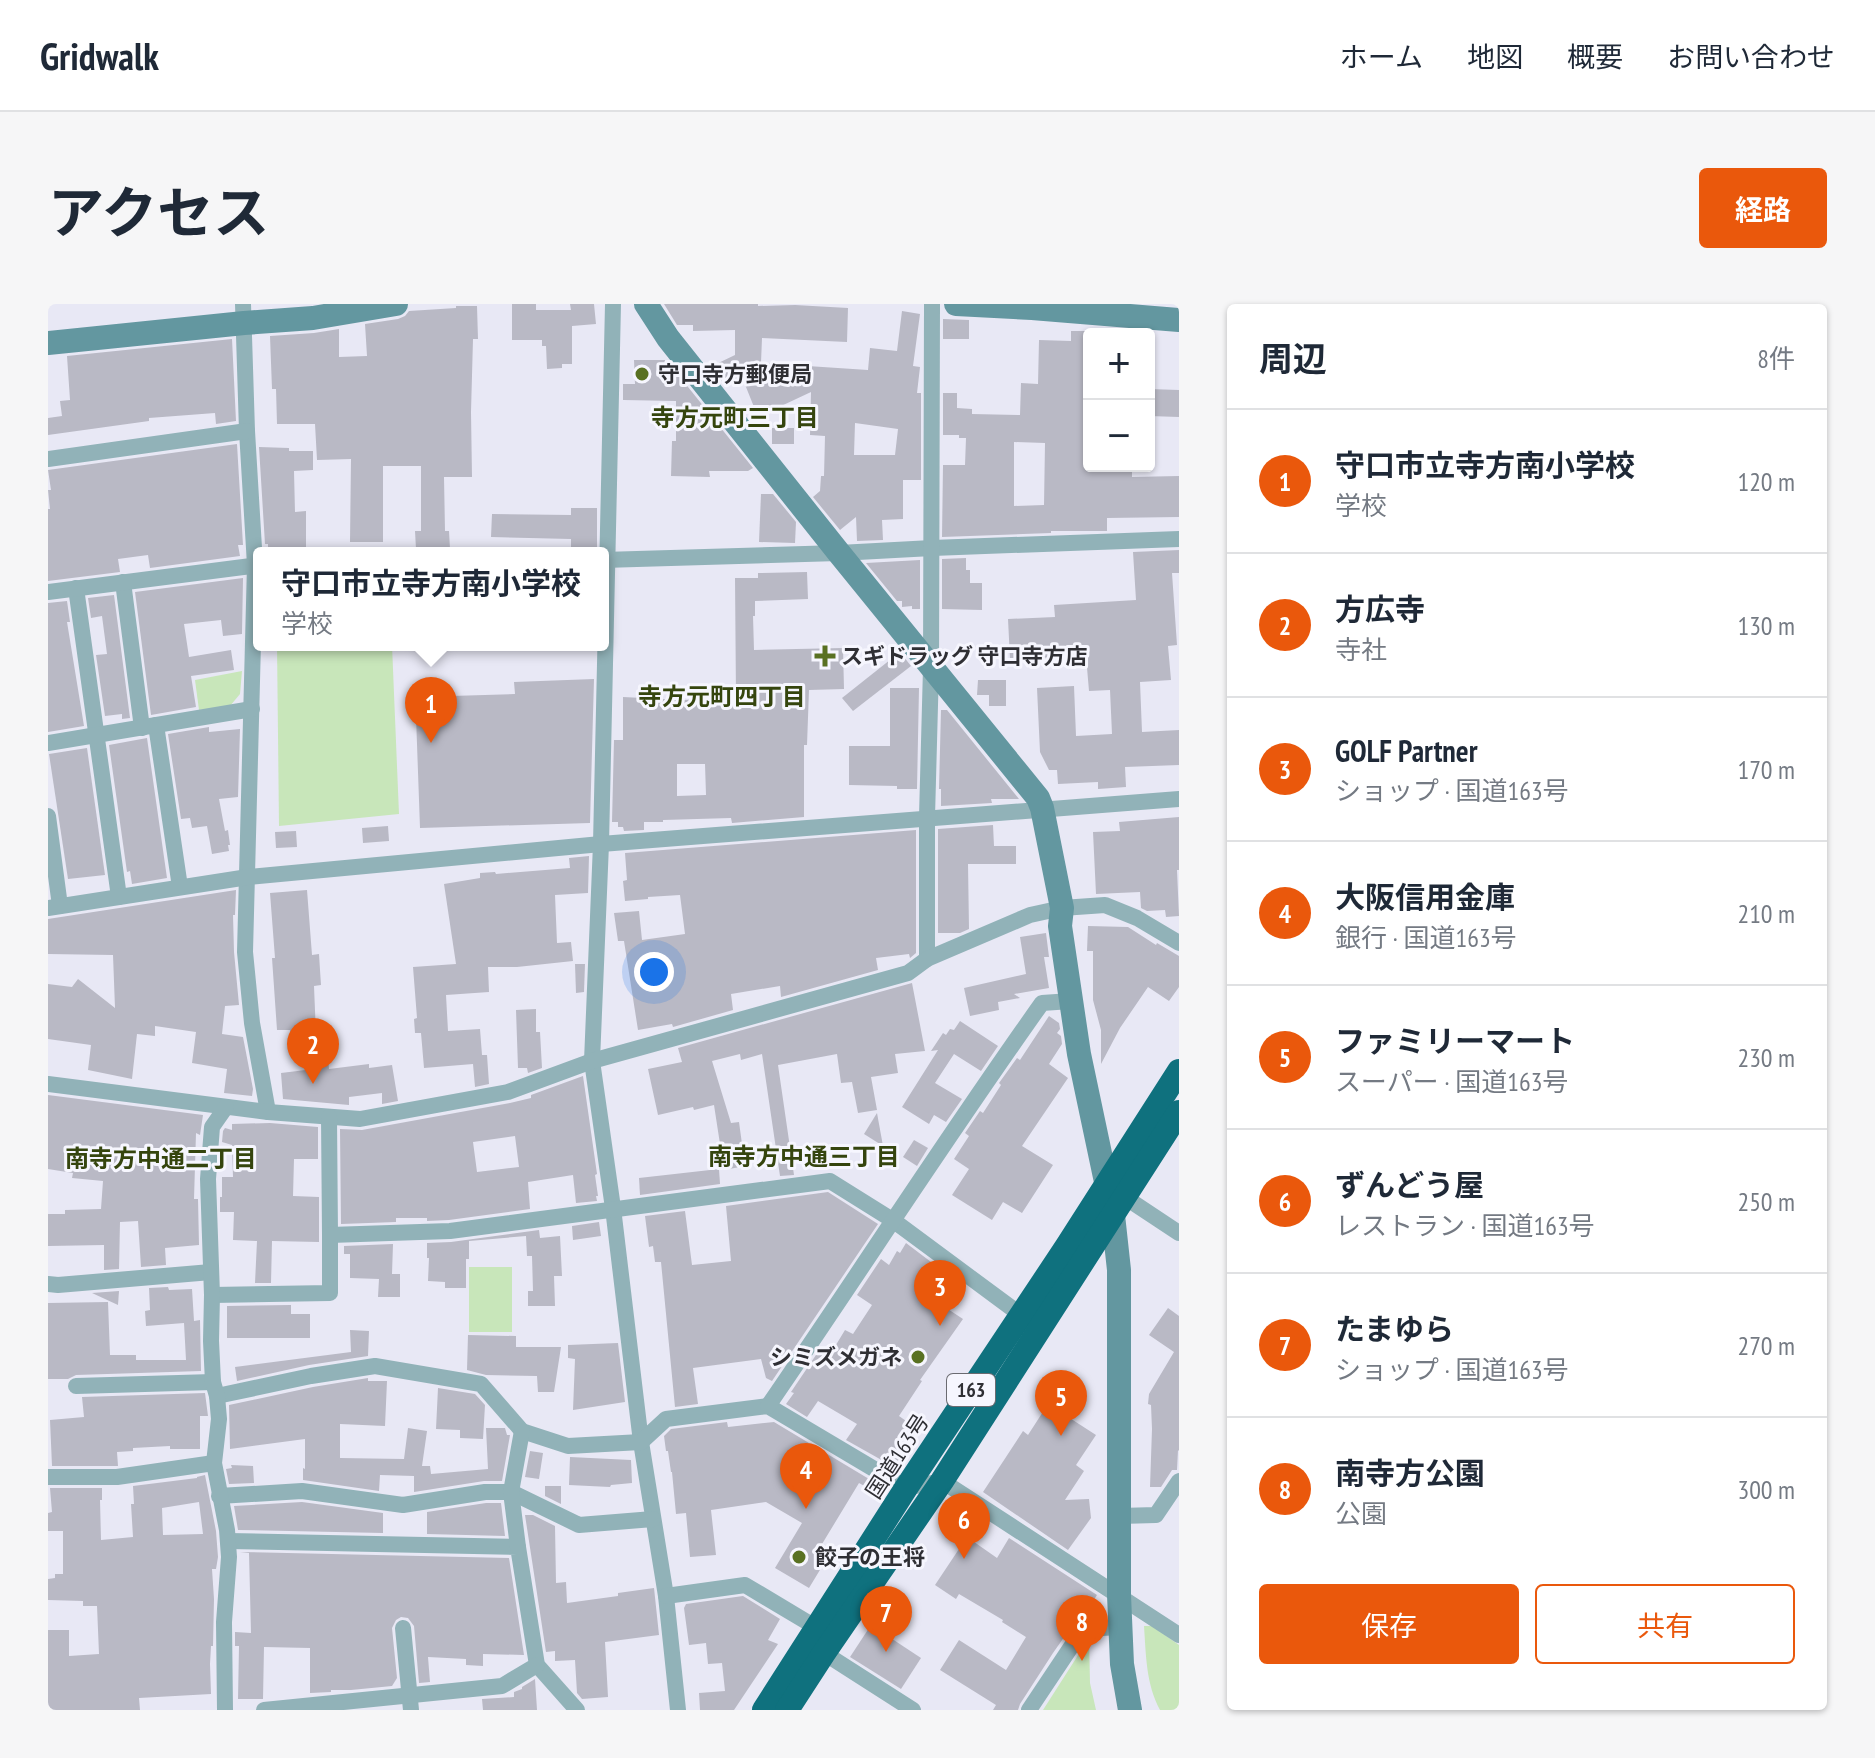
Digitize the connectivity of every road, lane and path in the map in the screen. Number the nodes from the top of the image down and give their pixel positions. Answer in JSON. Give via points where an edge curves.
{"nodes":[{"id":1,"x":396,"y":304,"type":"edge"},
{"id":2,"x":613,"y":304,"type":"edge"},
{"id":3,"x":646,"y":304,"type":"edge"},
{"id":4,"x":932,"y":304,"type":"edge"},
{"id":5,"x":956,"y":304,"type":"edge"},
{"id":6,"x":243,"y":313,"type":"edge"},
{"id":7,"x":1179,"y":320,"type":"edge"},
{"id":8,"x":48,"y":343,"type":"edge"},
{"id":9,"x":247,"y":431,"type":"junction"},
{"id":10,"x":48,"y":459,"type":"edge"},
{"id":11,"x":1179,"y":539,"type":"edge"},
{"id":12,"x":256,"y":547,"type":"edge"},
{"id":13,"x":606,"y":547,"type":"edge"},
{"id":14,"x":932,"y":548,"type":"junction"},
{"id":15,"x":839,"y":553,"type":"junction"},
{"id":16,"x":609,"y":560,"type":"edge"},
{"id":17,"x":253,"y":566,"type":"edge"},
{"id":18,"x":123,"y":582,"type":"junction"},
{"id":19,"x":76,"y":588,"type":"junction"},
{"id":20,"x":48,"y":592,"type":"edge"},
{"id":21,"x":254,"y":651,"type":"edge"},
{"id":22,"x":604,"y":651,"type":"edge"},
{"id":23,"x":931,"y":668,"type":"junction"},
{"id":24,"x":252,"y":709,"type":"junction"},
{"id":25,"x":149,"y":726,"type":"junction"},
{"id":26,"x":98,"y":735,"type":"junction"},
{"id":27,"x":48,"y":743,"type":"edge"},
{"id":28,"x":1179,"y":799,"type":"edge"},
{"id":29,"x":1042,"y":808,"type":"junction"},
{"id":30,"x":48,"y":816,"type":"edge"},
{"id":31,"x":927,"y":817,"type":"junction"},
{"id":32,"x":601,"y":844,"type":"junction"},
{"id":33,"x":248,"y":877,"type":"junction"},
{"id":34,"x":180,"y":887,"type":"junction"},
{"id":35,"x":119,"y":897,"type":"junction"},
{"id":36,"x":54,"y":907,"type":"edge"},
{"id":37,"x":1062,"y":908,"type":"junction"},
{"id":38,"x":1179,"y":943,"type":"edge"},
{"id":39,"x":927,"y":959,"type":"junction"},
{"id":40,"x":1071,"y":1001,"type":"junction"},
{"id":41,"x":592,"y":1061,"type":"junction"},
{"id":42,"x":1179,"y":1071,"type":"edge"},
{"id":43,"x":48,"y":1084,"type":"edge"},
{"id":44,"x":226,"y":1107,"type":"junction"},
{"id":45,"x":268,"y":1112,"type":"junction"},
{"id":46,"x":1179,"y":1112,"type":"edge"},
{"id":47,"x":329,"y":1117,"type":"junction"},
{"id":48,"x":1115,"y":1199,"type":"junction"},
{"id":49,"x":613,"y":1208,"type":"junction"},
{"id":50,"x":894,"y":1221,"type":"junction"},
{"id":51,"x":1179,"y":1233,"type":"edge"},
{"id":52,"x":330,"y":1235,"type":"junction"},
{"id":53,"x":211,"y":1272,"type":"junction"},
{"id":54,"x":48,"y":1284,"type":"edge"},
{"id":55,"x":212,"y":1295,"type":"junction"},
{"id":56,"x":1021,"y":1315,"type":"junction"},
{"id":57,"x":76,"y":1386,"type":"dead end"},
{"id":58,"x":215,"y":1389,"type":"junction"},
{"id":59,"x":768,"y":1406,"type":"junction"},
{"id":60,"x":522,"y":1431,"type":"junction"},
{"id":61,"x":641,"y":1442,"type":"junction"},
{"id":62,"x":214,"y":1463,"type":"junction"},
{"id":63,"x":48,"y":1477,"type":"edge"},
{"id":64,"x":942,"y":1481,"type":"junction"},
{"id":65,"x":1179,"y":1481,"type":"edge"},
{"id":66,"x":906,"y":1488,"type":"junction"},
{"id":67,"x":511,"y":1492,"type":"junction"},
{"id":68,"x":219,"y":1496,"type":"junction"},
{"id":69,"x":1120,"y":1516,"type":"junction"},
{"id":70,"x":653,"y":1519,"type":"junction"},
{"id":71,"x":228,"y":1541,"type":"junction"},
{"id":72,"x":518,"y":1547,"type":"junction"},
{"id":73,"x":1119,"y":1595,"type":"junction"},
{"id":74,"x":666,"y":1596,"type":"junction"},
{"id":75,"x":1120,"y":1627,"type":"junction"},
{"id":76,"x":403,"y":1628,"type":"dead end"},
{"id":77,"x":817,"y":1628,"type":"junction"},
{"id":78,"x":1179,"y":1635,"type":"edge"},
{"id":79,"x":824,"y":1653,"type":"junction"},
{"id":80,"x":537,"y":1665,"type":"junction"},
{"id":81,"x":410,"y":1703,"type":"edge"},
{"id":82,"x":225,"y":1710,"type":"edge"},
{"id":83,"x":264,"y":1710,"type":"edge"},
{"id":84,"x":577,"y":1710,"type":"edge"},
{"id":85,"x":678,"y":1710,"type":"edge"},
{"id":86,"x":764,"y":1710,"type":"edge"},
{"id":87,"x":787,"y":1710,"type":"edge"},
{"id":88,"x":913,"y":1710,"type":"edge"},
{"id":89,"x":1029,"y":1710,"type":"edge"},
{"id":90,"x":1130,"y":1710,"type":"edge"}],
"edges":[{"from":1,"to":6,"type":"street","via":[[313,318]]},
{"from":2,"to":13,"type":"street"},
{"from":3,"to":15,"type":"street"},
{"from":4,"to":14,"type":"street"},
{"from":5,"to":7,"type":"street"},
{"from":6,"to":8,"type":"street"},
{"from":6,"to":9,"type":"street"},
{"from":9,"to":10,"type":"street"},
{"from":9,"to":12,"type":"street"},
{"from":11,"to":14,"type":"street"},
{"from":14,"to":15,"type":"street"},
{"from":14,"to":23,"type":"street"},
{"from":15,"to":16,"type":"street"},
{"from":15,"to":23,"type":"street"},
{"from":17,"to":18,"type":"street"},
{"from":18,"to":19,"type":"street"},
{"from":18,"to":25,"type":"street"},
{"from":19,"to":20,"type":"street"},
{"from":19,"to":26,"type":"street"},
{"from":21,"to":24,"type":"street"},
{"from":22,"to":32,"type":"street"},
{"from":23,"to":29,"type":"street"},
{"from":23,"to":31,"type":"street"},
{"from":24,"to":25,"type":"street"},
{"from":24,"to":33,"type":"street"},
{"from":25,"to":26,"type":"street"},
{"from":25,"to":34,"type":"street"},
{"from":26,"to":27,"type":"street"},
{"from":26,"to":35,"type":"street"},
{"from":28,"to":29,"type":"street"},
{"from":29,"to":31,"type":"street"},
{"from":29,"to":37,"type":"street"},
{"from":30,"to":36,"type":"street"},
{"from":31,"to":32,"type":"street"},
{"from":31,"to":39,"type":"street"},
{"from":32,"to":33,"type":"street"},
{"from":32,"to":41,"type":"street"},
{"from":33,"to":34,"type":"street"},
{"from":33,"to":45,"type":"street","via":[[245,952]]},
{"from":34,"to":35,"type":"street"},
{"from":35,"to":36,"type":"street"},
{"from":37,"to":38,"type":"street","via":[[1105,905]]},
{"from":37,"to":39,"type":"street","via":[[1030,915]]},
{"from":37,"to":40,"type":"street"},
{"from":39,"to":41,"type":"street","via":[[908,973]]},
{"from":40,"to":48,"type":"street"},
{"from":40,"to":50,"type":"street","via":[[1042,1003]]},
{"from":41,"to":47,"type":"street","via":[[508,1092],[360,1119]]},
{"from":41,"to":49,"type":"street"},
{"from":42,"to":48,"type":"highway","name":"国道163号","number":"163"},
{"from":43,"to":44,"type":"street"},
{"from":44,"to":45,"type":"street"},
{"from":44,"to":53,"type":"street","via":[[212,1127]]},
{"from":45,"to":47,"type":"street"},
{"from":46,"to":48,"type":"highway","name":"国道163号","number":"163"},
{"from":47,"to":52,"type":"street"},
{"from":48,"to":51,"type":"street"},
{"from":48,"to":56,"type":"highway","name":"国道163号","number":"163"},
{"from":48,"to":64,"type":"highway","name":"国道163号","number":"163"},
{"from":48,"to":69,"type":"street"},
{"from":49,"to":50,"type":"street","via":[[830,1181]]},
{"from":49,"to":52,"type":"street","via":[[450,1231]]},
{"from":49,"to":61,"type":"street"},
{"from":50,"to":56,"type":"street"},
{"from":50,"to":59,"type":"street"},
{"from":52,"to":55,"type":"street","via":[[330,1293]]},
{"from":53,"to":54,"type":"street"},
{"from":53,"to":55,"type":"street"},
{"from":55,"to":58,"type":"street"},
{"from":56,"to":66,"type":"highway","name":"国道163号","number":"163"},
{"from":57,"to":58,"type":"street"},
{"from":58,"to":60,"type":"street","via":[[375,1366],[481,1384]]},
{"from":58,"to":62,"type":"street","via":[[219,1419]]},
{"from":59,"to":61,"type":"street","via":[[666,1419]]},
{"from":59,"to":66,"type":"street"},
{"from":60,"to":61,"type":"street","via":[[568,1446]]},
{"from":60,"to":67,"type":"street"},
{"from":61,"to":70,"type":"street"},
{"from":62,"to":63,"type":"street","via":[[117,1477]]},
{"from":62,"to":68,"type":"street"},
{"from":64,"to":66,"type":"street"},
{"from":64,"to":73,"type":"street"},
{"from":64,"to":79,"type":"highway","name":"国道163号","number":"163"},
{"from":65,"to":69,"type":"street","via":[[1156,1515]]},
{"from":66,"to":77,"type":"highway","name":"国道163号","number":"163"},
{"from":67,"to":68,"type":"street","via":[[403,1505],[302,1491]]},
{"from":67,"to":70,"type":"street","via":[[579,1525]]},
{"from":67,"to":72,"type":"street"},
{"from":68,"to":71,"type":"street"},
{"from":69,"to":73,"type":"street"},
{"from":70,"to":74,"type":"street"},
{"from":71,"to":72,"type":"street"},
{"from":71,"to":82,"type":"street"},
{"from":72,"to":80,"type":"street"},
{"from":73,"to":75,"type":"street"},
{"from":73,"to":78,"type":"street"},
{"from":74,"to":77,"type":"street","via":[[745,1585]]},
{"from":74,"to":85,"type":"street"},
{"from":75,"to":89,"type":"street","via":[[1083,1629]]},
{"from":75,"to":90,"type":"street"},
{"from":76,"to":81,"type":"street"},
{"from":77,"to":86,"type":"highway","name":"国道163号","number":"163"},
{"from":79,"to":87,"type":"highway","name":"国道163号","number":"163"},
{"from":79,"to":88,"type":"street"},
{"from":80,"to":81,"type":"street","via":[[502,1686]]},
{"from":80,"to":84,"type":"street"},
{"from":81,"to":83,"type":"street"}]}
